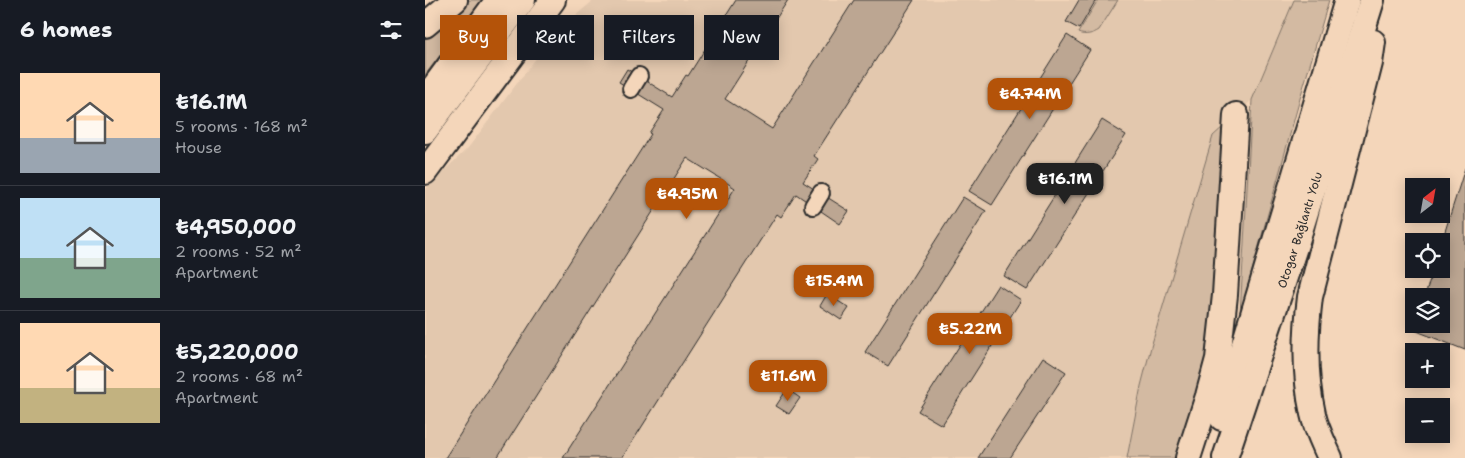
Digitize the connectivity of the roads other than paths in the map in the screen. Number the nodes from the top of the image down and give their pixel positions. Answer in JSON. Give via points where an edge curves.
{"nodes":[{"id":1,"x":455,"y":0,"type":"edge"},
{"id":2,"x":499,"y":0,"type":"edge"},
{"id":3,"x":523,"y":0,"type":"edge"},
{"id":4,"x":553,"y":0,"type":"edge"},
{"id":5,"x":572,"y":0,"type":"edge"},
{"id":6,"x":1347,"y":0,"type":"edge"},
{"id":7,"x":1372,"y":0,"type":"edge"},
{"id":8,"x":1376,"y":0,"type":"edge"},
{"id":9,"x":425,"y":25,"type":"edge"},
{"id":10,"x":486,"y":91,"type":"junction"},
{"id":11,"x":425,"y":99,"type":"edge"},
{"id":12,"x":1337,"y":113,"type":"junction"},
{"id":13,"x":1236,"y":115,"type":"dead end"},
{"id":14,"x":425,"y":131,"type":"edge"},
{"id":15,"x":425,"y":172,"type":"edge"},
{"id":16,"x":1218,"y":430,"type":"junction"},
{"id":17,"x":1188,"y":458,"type":"edge"},
{"id":18,"x":1200,"y":458,"type":"edge"},
{"id":19,"x":1209,"y":458,"type":"edge"},
{"id":20,"x":1225,"y":458,"type":"edge"},
{"id":21,"x":1242,"y":458,"type":"edge"},
{"id":22,"x":1330,"y":458,"type":"edge"}],
"edges":[{"from":1,"to":9,"type":"highway"},
{"from":2,"to":11,"type":"highway"},
{"from":3,"to":14,"type":"highway"},
{"from":4,"to":10,"type":"highway"},
{"from":5,"to":10,"type":"highway","via":[[523,58]]},
{"from":6,"to":16,"type":"highway","name":"Otogar Bağlantı Yolu"},
{"from":7,"to":12,"type":"highway","name":"Otogar Bağlantı Yolu"},
{"from":8,"to":22,"type":"highway","via":[[1377,17],[1370,63],[1310,297],[1307,322],[1305,354],[1313,416]]},
{"from":10,"to":15,"type":"highway"},
{"from":12,"to":20,"type":"highway","name":"Otogar Bağlantı Yolu"},
{"from":12,"to":21,"type":"highway","via":[[1333,152],[1294,292]]},
{"from":13,"to":17,"type":"highway","via":[[1218,359]]},
{"from":16,"to":18,"type":"highway"},
{"from":16,"to":19,"type":"highway","name":"Otogar Bağlantı Yolu"}]}
